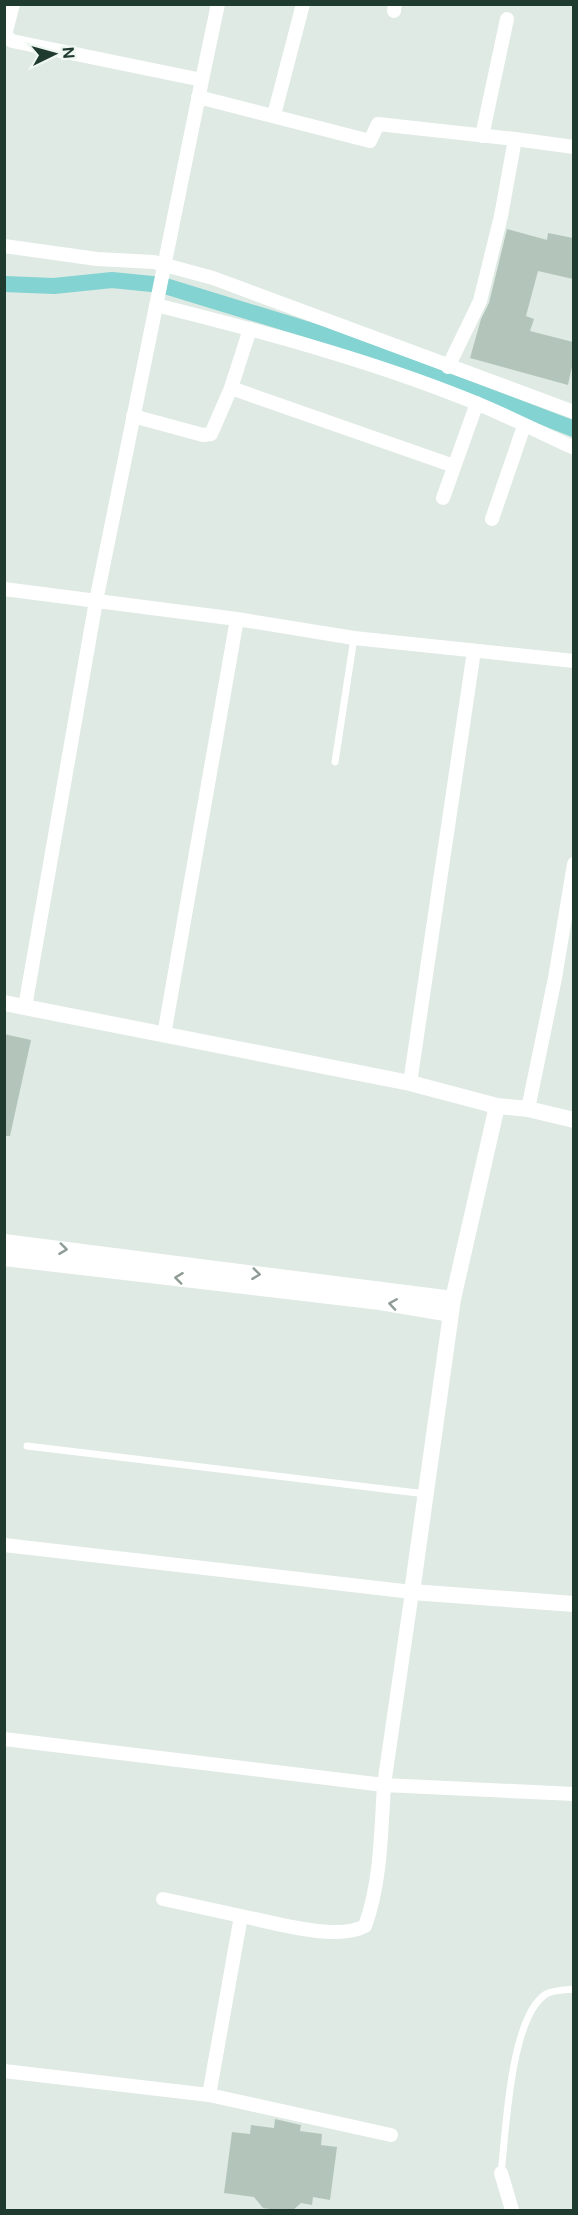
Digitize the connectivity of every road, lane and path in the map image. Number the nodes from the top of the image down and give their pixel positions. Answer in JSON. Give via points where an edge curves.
{"nodes":[{"id":1,"x":13,"y":4,"type":"edge"},
{"id":2,"x":218,"y":4,"type":"edge"},
{"id":3,"x":303,"y":4,"type":"edge"},
{"id":4,"x":507,"y":18,"type":"dead end"},
{"id":5,"x":5,"y":35,"type":"edge"},
{"id":6,"x":202,"y":80,"type":"junction"},
{"id":7,"x":198,"y":97,"type":"junction"},
{"id":8,"x":274,"y":116,"type":"junction"},
{"id":9,"x":482,"y":136,"type":"junction"},
{"id":10,"x":515,"y":139,"type":"junction"},
{"id":11,"x":573,"y":147,"type":"edge"},
{"id":12,"x":4,"y":246,"type":"edge"},
{"id":13,"x":163,"y":268,"type":"junction"},
{"id":14,"x":156,"y":301,"type":"junction"},
{"id":15,"x":250,"y":328,"type":"junction"},
{"id":16,"x":448,"y":368,"type":"junction"},
{"id":17,"x":231,"y":388,"type":"junction"},
{"id":18,"x":477,"y":403,"type":"junction"},
{"id":19,"x":573,"y":412,"type":"edge"},
{"id":20,"x":133,"y":416,"type":"junction"},
{"id":21,"x":524,"y":426,"type":"junction"},
{"id":22,"x":573,"y":447,"type":"edge"},
{"id":23,"x":454,"y":466,"type":"junction"},
{"id":24,"x":443,"y":498,"type":"dead end"},
{"id":25,"x":492,"y":519,"type":"dead end"},
{"id":26,"x":4,"y":589,"type":"edge"},
{"id":27,"x":96,"y":601,"type":"junction"},
{"id":28,"x":237,"y":619,"type":"junction"},
{"id":29,"x":354,"y":638,"type":"junction"},
{"id":30,"x":474,"y":651,"type":"junction"},
{"id":31,"x":573,"y":661,"type":"edge"},
{"id":32,"x":335,"y":762,"type":"dead end"},
{"id":33,"x":573,"y":864,"type":"edge"},
{"id":34,"x":4,"y":1003,"type":"edge"},
{"id":35,"x":25,"y":1007,"type":"junction"},
{"id":36,"x":164,"y":1035,"type":"junction"},
{"id":37,"x":410,"y":1083,"type":"junction"},
{"id":38,"x":497,"y":1106,"type":"junction"},
{"id":39,"x":528,"y":1110,"type":"junction"},
{"id":40,"x":573,"y":1120,"type":"edge"},
{"id":41,"x":4,"y":1242,"type":"edge"},
{"id":42,"x":4,"y":1258,"type":"edge"},
{"id":43,"x":224,"y":1276,"type":"junction"},
{"id":44,"x":452,"y":1306,"type":"junction"},
{"id":45,"x":27,"y":1446,"type":"dead end"},
{"id":46,"x":426,"y":1494,"type":"junction"},
{"id":47,"x":4,"y":1545,"type":"edge"},
{"id":48,"x":412,"y":1592,"type":"junction"},
{"id":49,"x":573,"y":1604,"type":"edge"},
{"id":50,"x":4,"y":1739,"type":"edge"},
{"id":51,"x":384,"y":1785,"type":"junction"},
{"id":52,"x":573,"y":1794,"type":"edge"},
{"id":53,"x":163,"y":1899,"type":"dead end"},
{"id":54,"x":241,"y":1916,"type":"junction"},
{"id":55,"x":573,"y":1989,"type":"edge"},
{"id":56,"x":4,"y":2071,"type":"edge"},
{"id":57,"x":209,"y":2095,"type":"junction"},
{"id":58,"x":391,"y":2135,"type":"dead end"},
{"id":59,"x":501,"y":2173,"type":"joint"},
{"id":60,"x":512,"y":2211,"type":"edge"}],
"edges":[{"from":1,"to":5,"type":"street"},
{"from":2,"to":6,"type":"street"},
{"from":3,"to":8,"type":"street"},
{"from":4,"to":9,"type":"street"},
{"from":5,"to":6,"type":"street","via":[[28,46]]},
{"from":6,"to":7,"type":"street"},
{"from":7,"to":8,"type":"street"},
{"from":7,"to":13,"type":"street"},
{"from":8,"to":9,"type":"street","via":[[370,141],[378,124]]},
{"from":9,"to":10,"type":"street"},
{"from":10,"to":11,"type":"street"},
{"from":10,"to":16,"type":"street","via":[[480,301]]},
{"from":12,"to":13,"type":"street"},
{"from":13,"to":14,"type":"street"},
{"from":13,"to":16,"type":"street","via":[[213,278]]},
{"from":14,"to":15,"type":"street"},
{"from":14,"to":20,"type":"street"},
{"from":15,"to":17,"type":"street"},
{"from":15,"to":18,"type":"street"},
{"from":16,"to":19,"type":"street"},
{"from":17,"to":20,"type":"street","via":[[208,435]]},
{"from":17,"to":23,"type":"street"},
{"from":18,"to":21,"type":"street"},
{"from":18,"to":23,"type":"street"},
{"from":20,"to":27,"type":"street"},
{"from":21,"to":22,"type":"street"},
{"from":21,"to":25,"type":"street"},
{"from":23,"to":24,"type":"street"},
{"from":26,"to":27,"type":"street"},
{"from":27,"to":28,"type":"street"},
{"from":27,"to":35,"type":"street"},
{"from":28,"to":29,"type":"street"},
{"from":28,"to":36,"type":"street"},
{"from":29,"to":30,"type":"street"},
{"from":29,"to":32,"type":"lane"},
{"from":30,"to":31,"type":"street"},
{"from":30,"to":37,"type":"street"},
{"from":33,"to":39,"type":"street"},
{"from":34,"to":35,"type":"street"},
{"from":35,"to":36,"type":"street"},
{"from":36,"to":37,"type":"street"},
{"from":37,"to":38,"type":"street"},
{"from":38,"to":39,"type":"street"},
{"from":38,"to":44,"type":"street"},
{"from":39,"to":40,"type":"street"},
{"from":41,"to":43,"type":"street","one_way":true},
{"from":43,"to":42,"type":"street","one_way":true},
{"from":43,"to":44,"type":"street","via":[[380,1302]]},
{"from":44,"to":46,"type":"street"},
{"from":45,"to":46,"type":"lane"},
{"from":46,"to":48,"type":"street"},
{"from":47,"to":48,"type":"street"},
{"from":48,"to":49,"type":"street"},
{"from":48,"to":51,"type":"street"},
{"from":50,"to":51,"type":"street"},
{"from":51,"to":52,"type":"street"},
{"from":51,"to":54,"type":"street","via":[[376,1875],[365,1926],[357,1931],[328,1932]]},
{"from":53,"to":54,"type":"street"},
{"from":54,"to":57,"type":"street"},
{"from":55,"to":59,"type":"lane","via":[[546,1994],[531,2011],[515,2054]]},
{"from":56,"to":57,"type":"street"},
{"from":57,"to":58,"type":"street"},
{"from":59,"to":60,"type":"street"}]}
